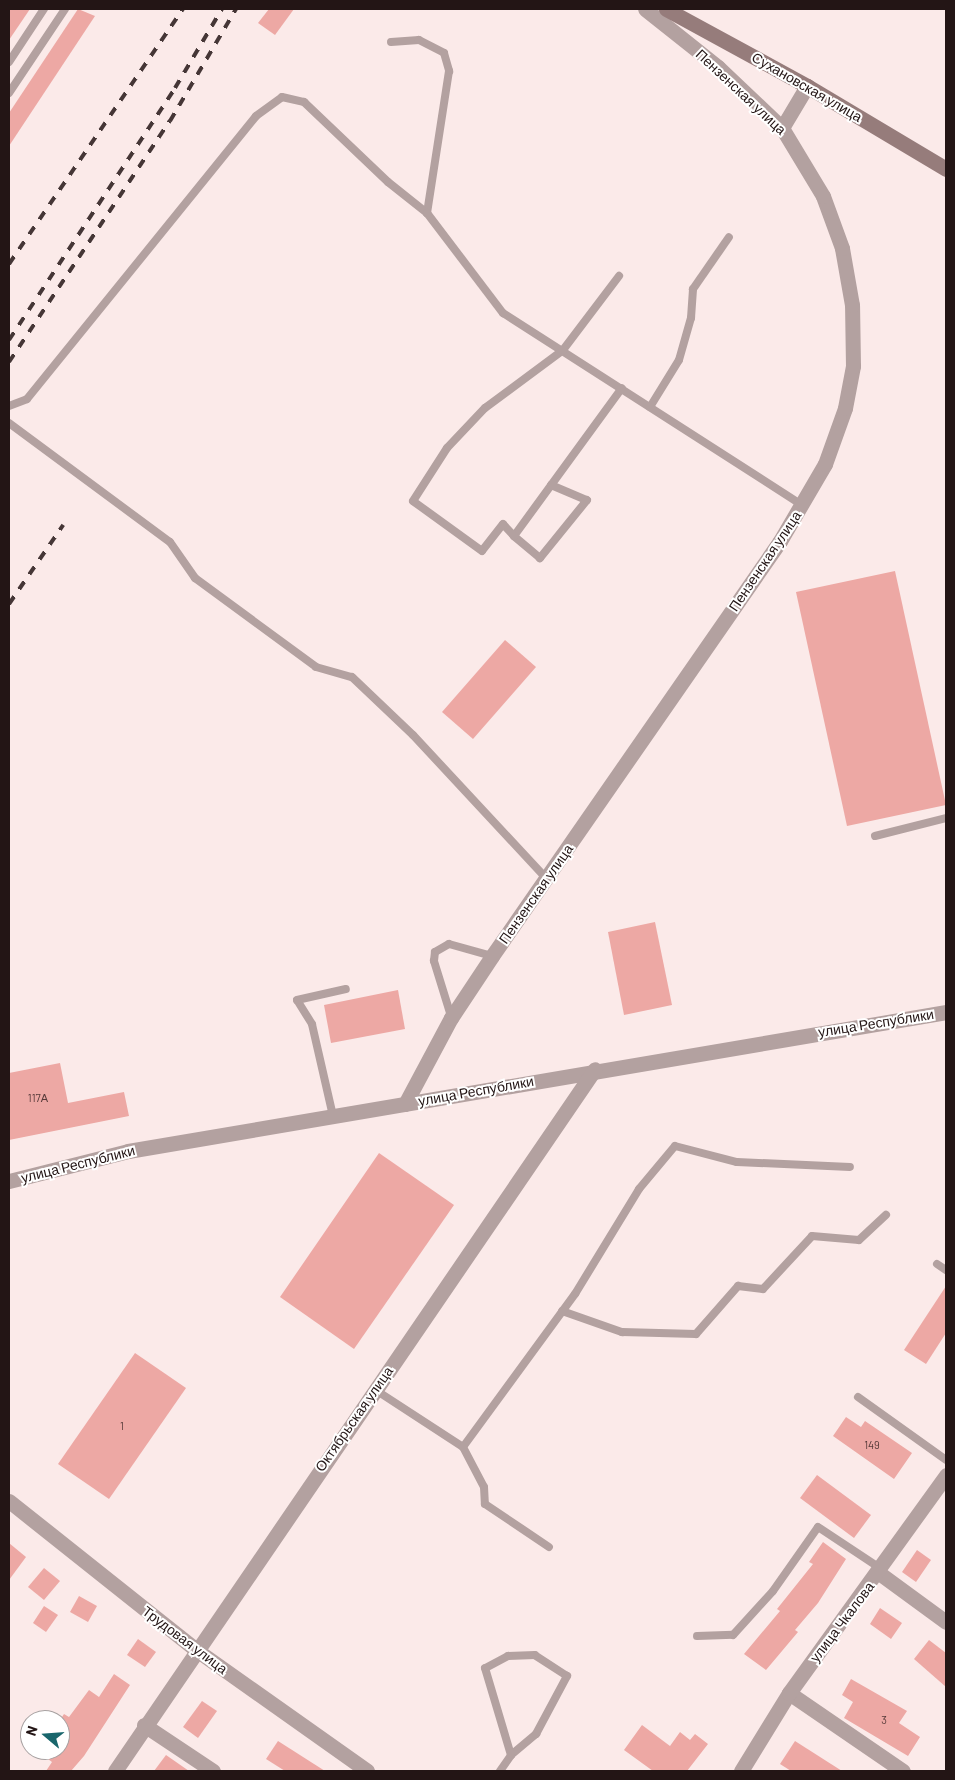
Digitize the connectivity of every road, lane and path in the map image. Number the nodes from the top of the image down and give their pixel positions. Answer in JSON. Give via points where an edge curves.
{"nodes":[{"id":1,"x":44,"y":9,"type":"edge"},
{"id":2,"x":65,"y":9,"type":"edge"},
{"id":3,"x":645,"y":9,"type":"edge"},
{"id":4,"x":666,"y":9,"type":"edge"},
{"id":5,"x":391,"y":42,"type":"dead end"},
{"id":6,"x":9,"y":62,"type":"edge"},
{"id":7,"x":807,"y":86,"type":"junction"},
{"id":8,"x":9,"y":94,"type":"edge"},
{"id":9,"x":782,"y":128,"type":"junction"},
{"id":10,"x":946,"y":168,"type":"edge"},
{"id":11,"x":426,"y":213,"type":"junction"},
{"id":12,"x":729,"y":237,"type":"dead end"},
{"id":13,"x":619,"y":276,"type":"dead end"},
{"id":14,"x":563,"y":350,"type":"junction"},
{"id":15,"x":622,"y":388,"type":"junction"},
{"id":16,"x":9,"y":406,"type":"edge"},
{"id":17,"x":650,"y":407,"type":"junction"},
{"id":18,"x":9,"y":423,"type":"edge"},
{"id":19,"x":551,"y":485,"type":"junction"},
{"id":20,"x":802,"y":505,"type":"junction"},
{"id":21,"x":514,"y":536,"type":"junction"},
{"id":22,"x":946,"y":818,"type":"edge"},
{"id":23,"x":875,"y":836,"type":"dead end"},
{"id":24,"x":547,"y":879,"type":"junction"},
{"id":25,"x":492,"y":956,"type":"junction"},
{"id":26,"x":346,"y":989,"type":"dead end"},
{"id":27,"x":946,"y":1012,"type":"edge"},
{"id":28,"x":451,"y":1018,"type":"junction"},
{"id":29,"x":596,"y":1069,"type":"junction"},
{"id":30,"x":405,"y":1104,"type":"junction"},
{"id":31,"x":333,"y":1116,"type":"junction"},
{"id":32,"x":850,"y":1167,"type":"dead end"},
{"id":33,"x":9,"y":1181,"type":"edge"},
{"id":34,"x":886,"y":1215,"type":"dead end"},
{"id":35,"x":937,"y":1264,"type":"dead end"},
{"id":36,"x":946,"y":1270,"type":"edge"},
{"id":37,"x":562,"y":1311,"type":"junction"},
{"id":38,"x":374,"y":1390,"type":"junction"},
{"id":39,"x":858,"y":1397,"type":"dead end"},
{"id":40,"x":463,"y":1447,"type":"junction"},
{"id":41,"x":946,"y":1460,"type":"edge"},
{"id":42,"x":946,"y":1476,"type":"edge"},
{"id":43,"x":9,"y":1501,"type":"edge"},
{"id":44,"x":549,"y":1547,"type":"dead end"},
{"id":45,"x":880,"y":1571,"type":"junction"},
{"id":46,"x":946,"y":1622,"type":"edge"},
{"id":47,"x":697,"y":1636,"type":"dead end"},
{"id":48,"x":196,"y":1649,"type":"junction"},
{"id":49,"x":790,"y":1693,"type":"junction"},
{"id":50,"x":144,"y":1725,"type":"junction"},
{"id":51,"x":511,"y":1755,"type":"junction"},
{"id":52,"x":115,"y":1771,"type":"edge"},
{"id":53,"x":213,"y":1771,"type":"edge"},
{"id":54,"x":367,"y":1771,"type":"edge"},
{"id":55,"x":500,"y":1771,"type":"edge"},
{"id":56,"x":741,"y":1771,"type":"edge"},
{"id":57,"x":902,"y":1771,"type":"edge"}],
"edges":[{"from":1,"to":6,"type":"lane"},
{"from":2,"to":8,"type":"lane"},
{"from":3,"to":9,"type":"street","name":"Пензенская улица","via":[[718,66]]},
{"from":4,"to":7,"type":"street","name":"Сухановская улица"},
{"from":5,"to":11,"type":"lane","via":[[419,40],[444,53],[449,71]]},
{"from":7,"to":9,"type":"street"},
{"from":7,"to":10,"type":"street","name":"Сухановская улица"},
{"from":9,"to":20,"type":"street","name":"Пензенская улица","via":[[823,196],[842,248],[852,306],[853,366],[845,408],[825,464]]},
{"from":11,"to":14,"type":"lane","via":[[503,312]]},
{"from":11,"to":16,"type":"lane","via":[[388,182],[304,102],[282,97],[256,116],[27,399]]},
{"from":12,"to":17,"type":"lane","via":[[693,289],[691,318],[679,360]]},
{"from":13,"to":14,"type":"lane"},
{"from":14,"to":15,"type":"lane"},
{"from":14,"to":21,"type":"lane","via":[[485,408],[447,448],[413,501],[482,551],[503,524]]},
{"from":15,"to":17,"type":"lane"},
{"from":15,"to":19,"type":"lane"},
{"from":17,"to":20,"type":"lane"},
{"from":18,"to":24,"type":"lane","via":[[170,542],[202,584],[316,667],[352,677],[413,735]]},
{"from":19,"to":21,"type":"lane"},
{"from":19,"to":21,"type":"lane","via":[[587,500],[540,558]]},
{"from":20,"to":24,"type":"street","name":"Пензенская улица"},
{"from":22,"to":23,"type":"lane"},
{"from":24,"to":25,"type":"street","name":"Пензенская улица"},
{"from":25,"to":28,"type":"street","name":"Пензенская улица"},
{"from":25,"to":28,"type":"lane","via":[[449,944],[436,952],[434,961]]},
{"from":26,"to":31,"type":"lane","via":[[297,1000],[312,1024]]},
{"from":27,"to":29,"type":"street","name":"улица Республики"},
{"from":28,"to":30,"type":"street","name":"Пензенская улица"},
{"from":29,"to":30,"type":"street","name":"улица Республики"},
{"from":29,"to":38,"type":"street","name":"Октябрьская улица"},
{"from":30,"to":31,"type":"street","name":"улица Республики"},
{"from":31,"to":33,"type":"street","name":"улица Республики","via":[[128,1151]]},
{"from":32,"to":37,"type":"lane","via":[[738,1162],[675,1146],[639,1189]]},
{"from":34,"to":37,"type":"lane","via":[[859,1240],[812,1236],[763,1289],[738,1286],[696,1334],[622,1332]]},
{"from":35,"to":36,"type":"lane"},
{"from":37,"to":40,"type":"lane"},
{"from":38,"to":40,"type":"lane"},
{"from":38,"to":48,"type":"street","name":"Октябрьская улица"},
{"from":39,"to":41,"type":"lane"},
{"from":40,"to":44,"type":"lane","via":[[484,1487],[485,1504]]},
{"from":42,"to":45,"type":"street","name":"улица Чкалова"},
{"from":43,"to":48,"type":"street","name":"Трудовая улица"},
{"from":45,"to":46,"type":"street"},
{"from":45,"to":47,"type":"lane","via":[[818,1527],[773,1591],[734,1635]]},
{"from":45,"to":49,"type":"street","name":"улица Чкалова"},
{"from":48,"to":50,"type":"street","name":"Октябрьская улица"},
{"from":48,"to":54,"type":"street","name":"Трудовая улица"},
{"from":49,"to":56,"type":"street","name":"улица Чкалова"},
{"from":49,"to":57,"type":"street"},
{"from":50,"to":52,"type":"street","name":"Октябрьская улица"},
{"from":50,"to":53,"type":"street"},
{"from":51,"to":51,"type":"lane","via":[[485,1668],[508,1656],[534,1655],[567,1676],[536,1734]]},
{"from":51,"to":55,"type":"lane"}]}
